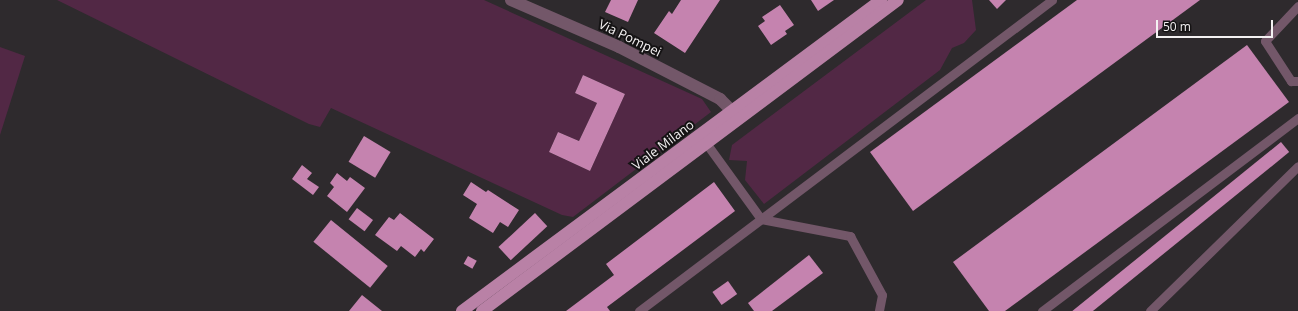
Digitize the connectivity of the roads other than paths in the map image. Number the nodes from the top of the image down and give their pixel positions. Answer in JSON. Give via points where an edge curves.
{"nodes":[{"id":1,"x":511,"y":0,"type":"edge"},
{"id":2,"x":881,"y":0,"type":"edge"},
{"id":3,"x":898,"y":0,"type":"edge"},
{"id":4,"x":1052,"y":0,"type":"edge"},
{"id":5,"x":525,"y":3,"type":"edge"},
{"id":6,"x":1298,"y":6,"type":"edge"},
{"id":7,"x":1298,"y":81,"type":"edge"},
{"id":8,"x":732,"y":111,"type":"junction"},
{"id":9,"x":1298,"y":118,"type":"edge"},
{"id":10,"x":706,"y":143,"type":"junction"},
{"id":11,"x":1298,"y":166,"type":"edge"},
{"id":12,"x":762,"y":219,"type":"junction"},
{"id":13,"x":462,"y":311,"type":"edge"},
{"id":14,"x":482,"y":311,"type":"edge"},
{"id":15,"x":639,"y":311,"type":"edge"},
{"id":16,"x":879,"y":311,"type":"edge"},
{"id":17,"x":1042,"y":311,"type":"edge"},
{"id":18,"x":1150,"y":311,"type":"edge"}],
"edges":[{"from":1,"to":5,"type":"street","name":"Via Pompei"},
{"from":2,"to":8,"type":"main road","name":"Viale Milano"},
{"from":3,"to":10,"type":"main road","name":"Viale Milano"},
{"from":4,"to":12,"type":"lane"},
{"from":5,"to":8,"type":"street","name":"Via Pompei","via":[[720,99]]},
{"from":6,"to":7,"type":"lane","via":[[1265,41],[1291,81]]},
{"from":8,"to":13,"type":"main road","name":"Viale Milano"},
{"from":9,"to":17,"type":"lane"},
{"from":10,"to":12,"type":"lane"},
{"from":10,"to":14,"type":"main road","name":"Viale Milano"},
{"from":11,"to":18,"type":"lane"},
{"from":12,"to":15,"type":"lane"},
{"from":12,"to":16,"type":"lane","via":[[850,236],[882,295]]}]}
